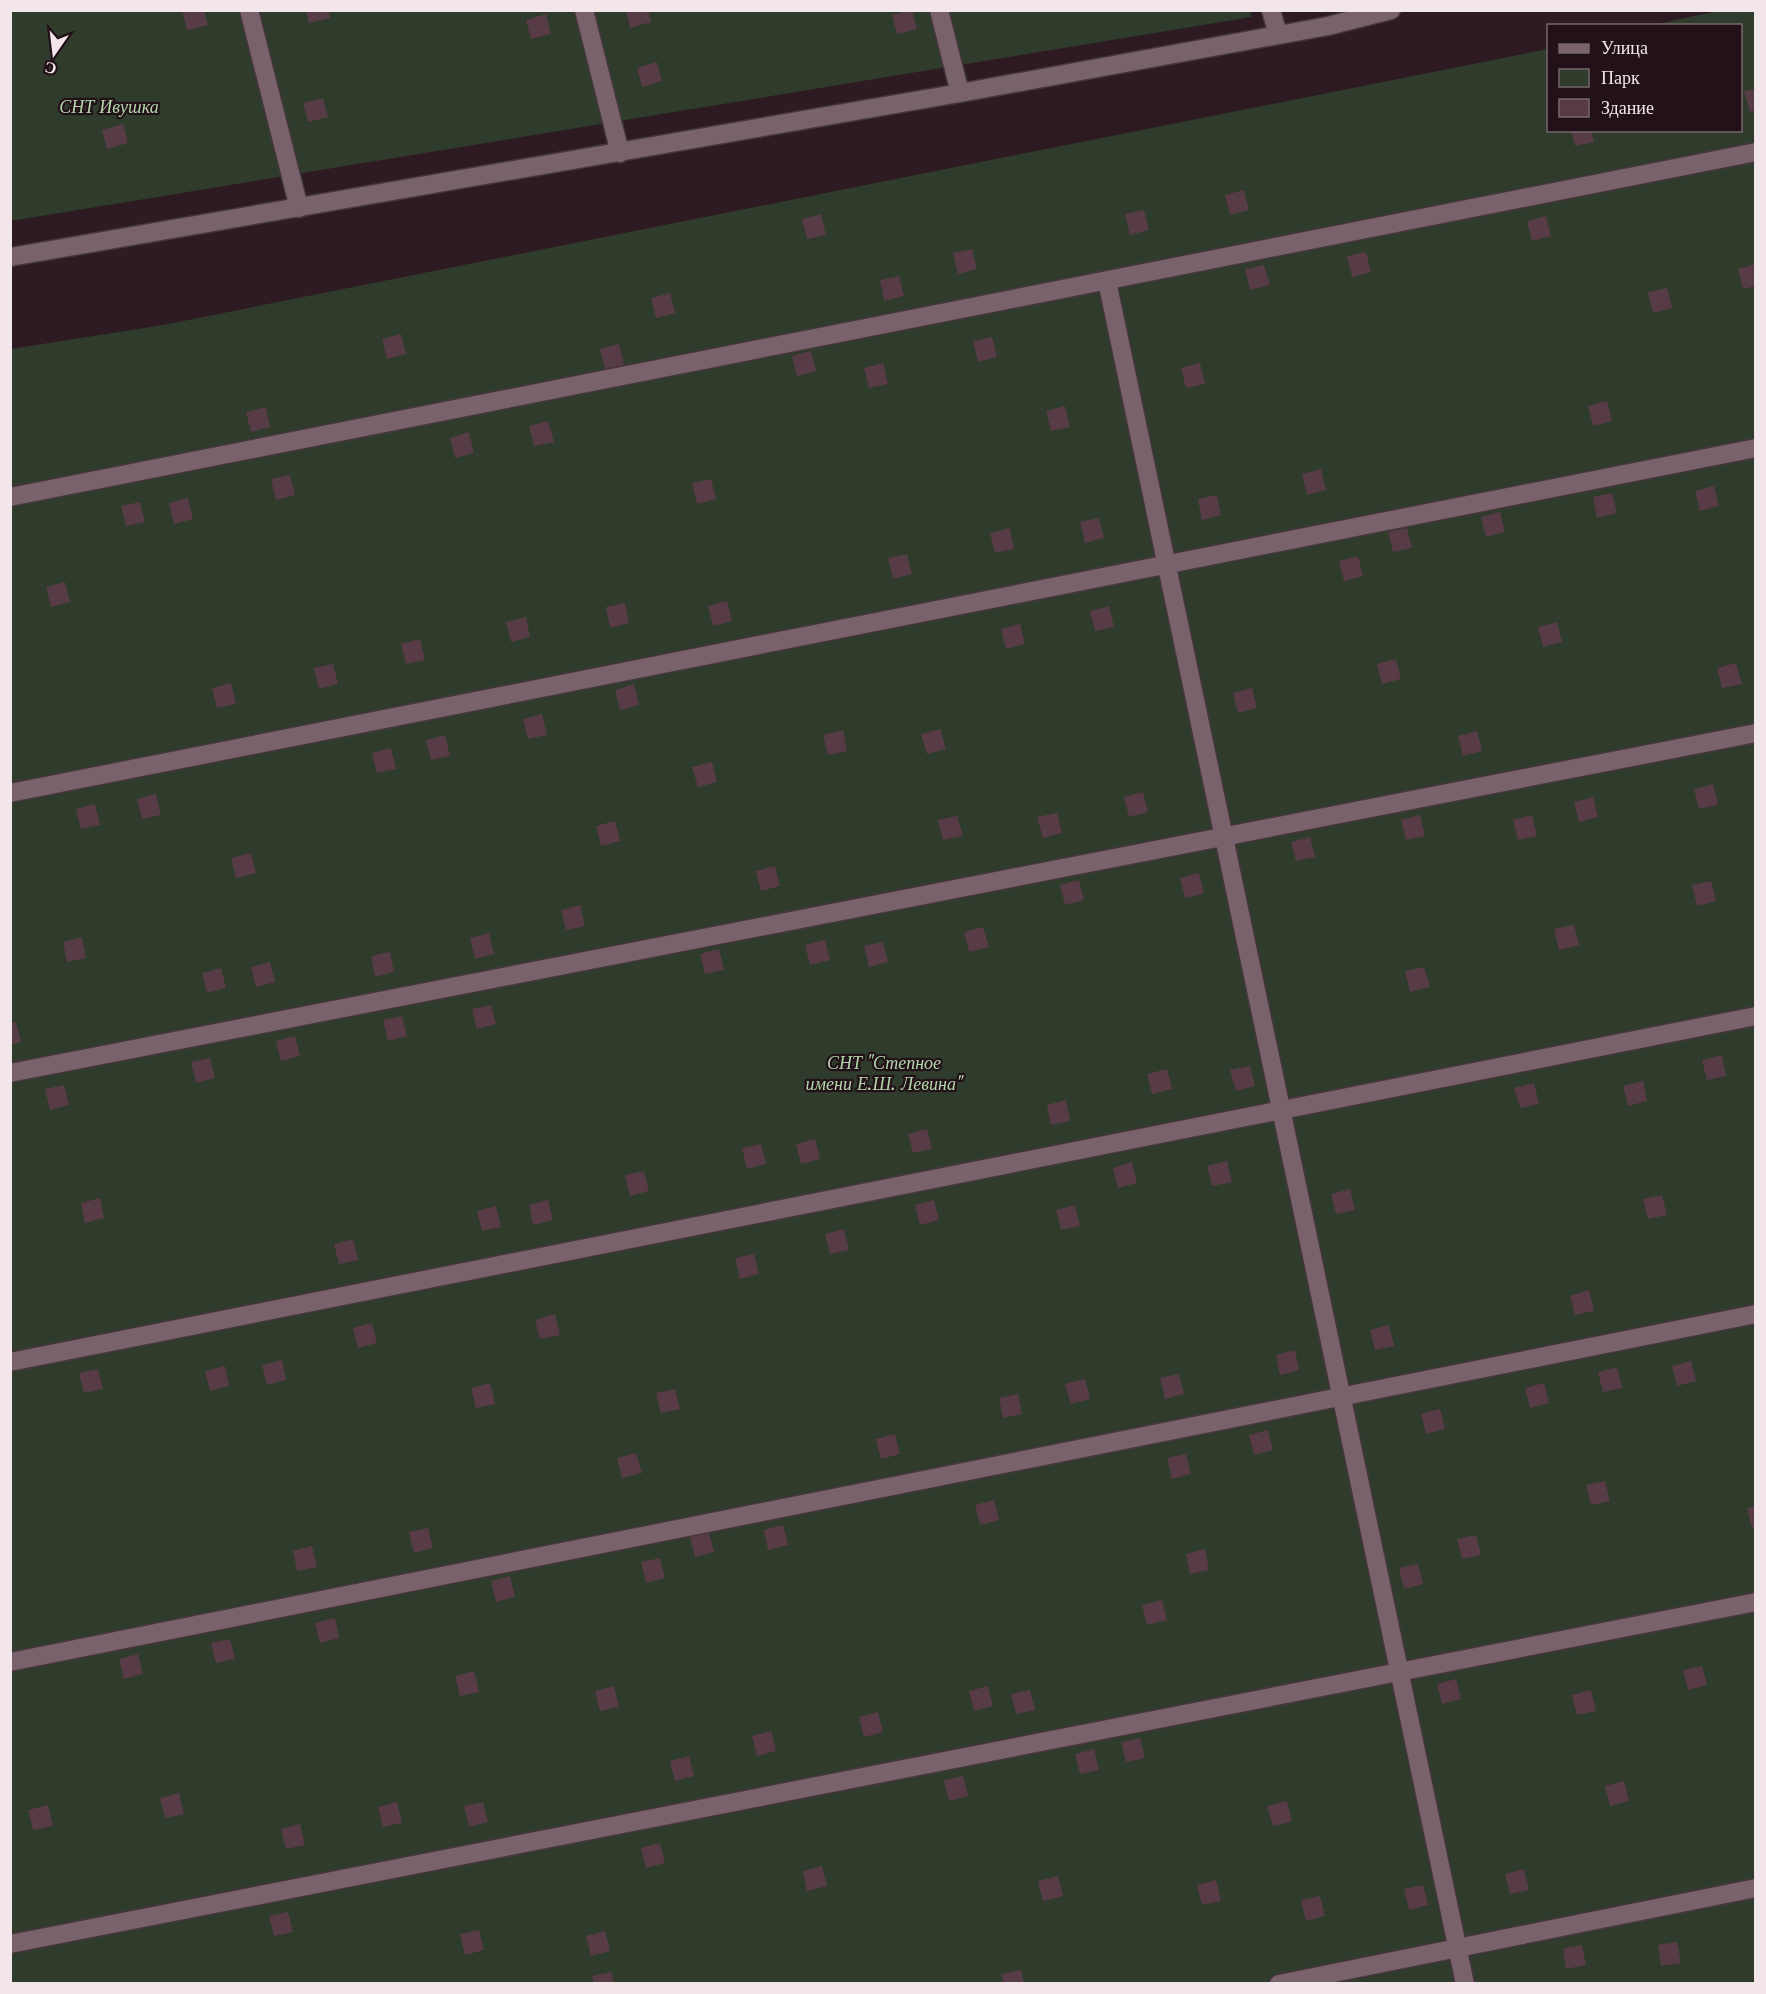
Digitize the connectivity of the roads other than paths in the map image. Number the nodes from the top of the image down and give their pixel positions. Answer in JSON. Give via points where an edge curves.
{"nodes":[{"id":1,"x":249,"y":10,"type":"edge"},
{"id":2,"x":584,"y":10,"type":"edge"},
{"id":3,"x":939,"y":10,"type":"edge"},
{"id":4,"x":1271,"y":10,"type":"edge"},
{"id":5,"x":1391,"y":10,"type":"edge"},
{"id":6,"x":1278,"y":35,"type":"junction"},
{"id":7,"x":960,"y":93,"type":"junction"},
{"id":8,"x":1755,"y":152,"type":"edge"},
{"id":9,"x":620,"y":153,"type":"junction"},
{"id":10,"x":299,"y":208,"type":"junction"},
{"id":11,"x":10,"y":257,"type":"edge"},
{"id":12,"x":1107,"y":280,"type":"junction"},
{"id":13,"x":1755,"y":448,"type":"edge"},
{"id":14,"x":10,"y":497,"type":"edge"},
{"id":15,"x":1167,"y":564,"type":"junction"},
{"id":16,"x":1755,"y":733,"type":"edge"},
{"id":17,"x":10,"y":793,"type":"edge"},
{"id":18,"x":1224,"y":837,"type":"junction"},
{"id":19,"x":1755,"y":1016,"type":"edge"},
{"id":20,"x":10,"y":1073,"type":"edge"},
{"id":21,"x":1281,"y":1110,"type":"junction"},
{"id":22,"x":1755,"y":1314,"type":"edge"},
{"id":23,"x":10,"y":1362,"type":"edge"},
{"id":24,"x":1342,"y":1397,"type":"junction"},
{"id":25,"x":1755,"y":1602,"type":"edge"},
{"id":26,"x":10,"y":1662,"type":"edge"},
{"id":27,"x":1400,"y":1672,"type":"junction"},
{"id":28,"x":1755,"y":1888,"type":"edge"},
{"id":29,"x":10,"y":1944,"type":"edge"},
{"id":30,"x":1457,"y":1948,"type":"junction"},
{"id":31,"x":1279,"y":1983,"type":"edge"},
{"id":32,"x":1465,"y":1983,"type":"edge"}],
"edges":[{"from":1,"to":10,"type":"street"},
{"from":2,"to":9,"type":"street"},
{"from":3,"to":7,"type":"street"},
{"from":4,"to":6,"type":"street"},
{"from":5,"to":6,"type":"street"},
{"from":6,"to":7,"type":"street"},
{"from":7,"to":9,"type":"street"},
{"from":8,"to":12,"type":"street"},
{"from":9,"to":10,"type":"street"},
{"from":10,"to":11,"type":"street"},
{"from":12,"to":14,"type":"street"},
{"from":12,"to":15,"type":"street"},
{"from":13,"to":15,"type":"street"},
{"from":15,"to":17,"type":"street"},
{"from":15,"to":18,"type":"street"},
{"from":16,"to":18,"type":"street"},
{"from":18,"to":20,"type":"street"},
{"from":18,"to":21,"type":"street"},
{"from":19,"to":21,"type":"street"},
{"from":21,"to":23,"type":"street"},
{"from":21,"to":24,"type":"street"},
{"from":22,"to":24,"type":"street"},
{"from":24,"to":26,"type":"street"},
{"from":24,"to":27,"type":"street"},
{"from":25,"to":27,"type":"street"},
{"from":27,"to":29,"type":"street"},
{"from":27,"to":30,"type":"street"},
{"from":28,"to":30,"type":"street"},
{"from":30,"to":31,"type":"street"},
{"from":30,"to":32,"type":"street"}]}
